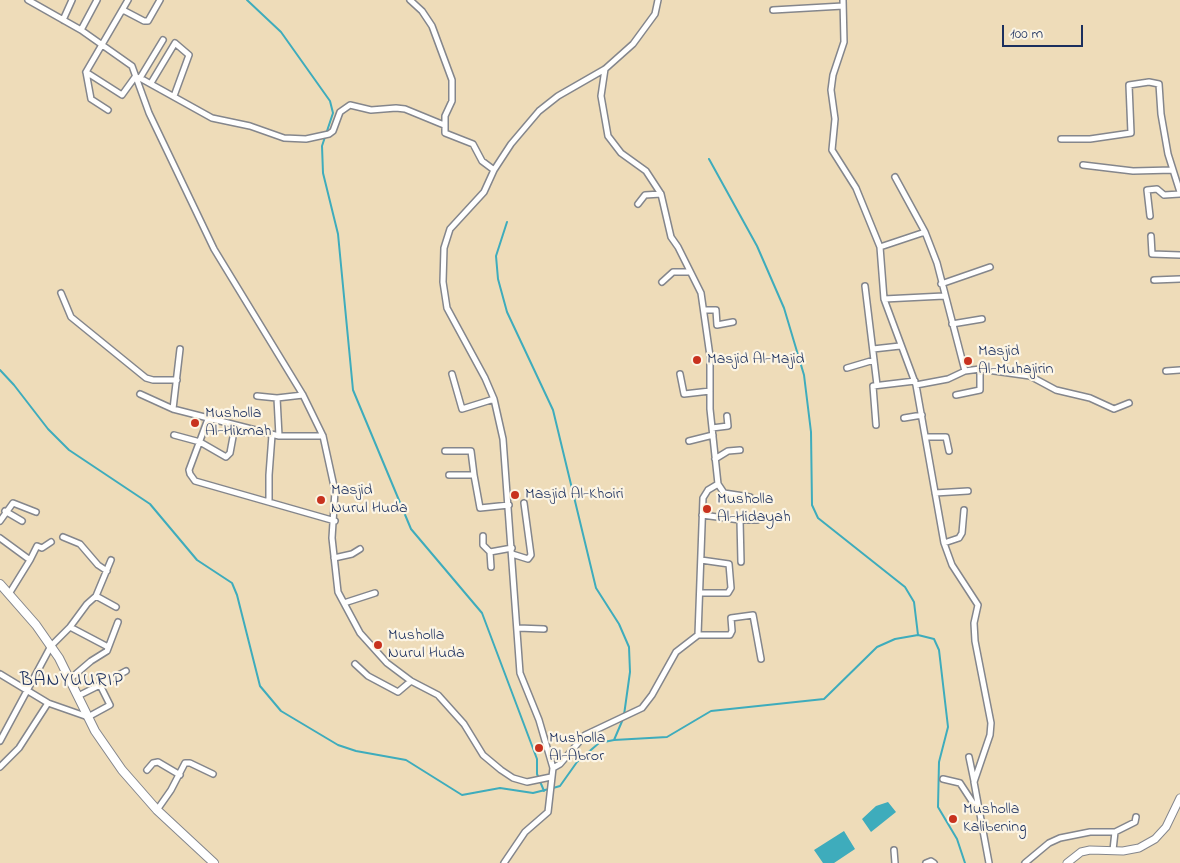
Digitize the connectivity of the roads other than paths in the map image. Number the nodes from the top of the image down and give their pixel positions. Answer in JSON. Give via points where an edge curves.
{"nodes":[{"id":1,"x":28,"y":0,"type":"edge"},
{"id":2,"x":72,"y":0,"type":"edge"},
{"id":3,"x":97,"y":0,"type":"edge"},
{"id":4,"x":128,"y":0,"type":"edge"},
{"id":5,"x":160,"y":0,"type":"edge"},
{"id":6,"x":410,"y":0,"type":"edge"},
{"id":7,"x":658,"y":0,"type":"edge"},
{"id":8,"x":843,"y":3,"type":"edge"},
{"id":9,"x":123,"y":10,"type":"junction"},
{"id":10,"x":773,"y":10,"type":"dead end"},
{"id":11,"x":63,"y":20,"type":"junction"},
{"id":12,"x":81,"y":30,"type":"junction"},
{"id":13,"x":163,"y":40,"type":"dead end"},
{"id":14,"x":102,"y":44,"type":"junction"},
{"id":15,"x":605,"y":69,"type":"junction"},
{"id":16,"x":86,"y":72,"type":"junction"},
{"id":17,"x":138,"y":78,"type":"junction"},
{"id":18,"x":151,"y":83,"type":"junction"},
{"id":19,"x":174,"y":96,"type":"junction"},
{"id":20,"x":108,"y":110,"type":"dead end"},
{"id":21,"x":444,"y":125,"type":"junction"},
{"id":22,"x":1061,"y":139,"type":"dead end"},
{"id":23,"x":1083,"y":165,"type":"dead end"},
{"id":24,"x":494,"y":170,"type":"junction"},
{"id":25,"x":1173,"y":170,"type":"junction"},
{"id":26,"x":895,"y":177,"type":"dead end"},
{"id":27,"x":1180,"y":193,"type":"edge"},
{"id":28,"x":661,"y":194,"type":"junction"},
{"id":29,"x":638,"y":204,"type":"dead end"},
{"id":30,"x":1150,"y":216,"type":"dead end"},
{"id":31,"x":925,"y":232,"type":"junction"},
{"id":32,"x":1151,"y":236,"type":"dead end"},
{"id":33,"x":880,"y":247,"type":"junction"},
{"id":34,"x":1180,"y":255,"type":"edge"},
{"id":35,"x":990,"y":267,"type":"dead end"},
{"id":36,"x":690,"y":272,"type":"junction"},
{"id":37,"x":1180,"y":279,"type":"edge"},
{"id":38,"x":1154,"y":280,"type":"dead end"},
{"id":39,"x":662,"y":282,"type":"dead end"},
{"id":40,"x":941,"y":284,"type":"junction"},
{"id":41,"x":865,"y":286,"type":"dead end"},
{"id":42,"x":61,"y":293,"type":"dead end"},
{"id":43,"x":944,"y":296,"type":"junction"},
{"id":44,"x":884,"y":299,"type":"junction"},
{"id":45,"x":704,"y":310,"type":"junction"},
{"id":46,"x":982,"y":319,"type":"dead end"},
{"id":47,"x":733,"y":322,"type":"dead end"},
{"id":48,"x":952,"y":324,"type":"junction"},
{"id":49,"x":900,"y":346,"type":"junction"},
{"id":50,"x":180,"y":349,"type":"dead end"},
{"id":51,"x":873,"y":349,"type":"junction"},
{"id":52,"x":874,"y":360,"type":"junction"},
{"id":53,"x":847,"y":368,"type":"dead end"},
{"id":54,"x":980,"y":368,"type":"junction"},
{"id":55,"x":1180,"y":370,"type":"edge"},
{"id":56,"x":965,"y":371,"type":"junction"},
{"id":57,"x":1166,"y":372,"type":"dead end"},
{"id":58,"x":452,"y":374,"type":"dead end"},
{"id":59,"x":680,"y":374,"type":"dead end"},
{"id":60,"x":177,"y":380,"type":"junction"},
{"id":61,"x":916,"y":383,"type":"junction"},
{"id":62,"x":877,"y":385,"type":"junction"},
{"id":63,"x":710,"y":391,"type":"junction"},
{"id":64,"x":140,"y":394,"type":"dead end"},
{"id":65,"x":303,"y":395,"type":"junction"},
{"id":66,"x":956,"y":395,"type":"dead end"},
{"id":67,"x":256,"y":396,"type":"dead end"},
{"id":68,"x":277,"y":398,"type":"junction"},
{"id":69,"x":494,"y":399,"type":"junction"},
{"id":70,"x":1129,"y":403,"type":"dead end"},
{"id":71,"x":173,"y":409,"type":"junction"},
{"id":72,"x":922,"y":415,"type":"junction"},
{"id":73,"x":727,"y":416,"type":"dead end"},
{"id":74,"x":904,"y":418,"type":"dead end"},
{"id":75,"x":208,"y":419,"type":"junction"},
{"id":76,"x":235,"y":426,"type":"junction"},
{"id":77,"x":876,"y":426,"type":"dead end"},
{"id":78,"x":712,"y":428,"type":"junction"},
{"id":79,"x":174,"y":435,"type":"dead end"},
{"id":80,"x":272,"y":435,"type":"junction"},
{"id":81,"x":279,"y":436,"type":"junction"},
{"id":82,"x":323,"y":436,"type":"junction"},
{"id":83,"x":713,"y":436,"type":"junction"},
{"id":84,"x":926,"y":437,"type":"junction"},
{"id":85,"x":688,"y":441,"type":"dead end"},
{"id":86,"x":200,"y":442,"type":"junction"},
{"id":87,"x":740,"y":450,"type":"dead end"},
{"id":88,"x":445,"y":451,"type":"dead end"},
{"id":89,"x":949,"y":451,"type":"dead end"},
{"id":90,"x":715,"y":458,"type":"junction"},
{"id":91,"x":449,"y":475,"type":"dead end"},
{"id":92,"x":474,"y":475,"type":"junction"},
{"id":93,"x":718,"y":484,"type":"junction"},
{"id":94,"x":968,"y":491,"type":"dead end"},
{"id":95,"x":935,"y":493,"type":"junction"},
{"id":96,"x":750,"y":497,"type":"dead end"},
{"id":97,"x":269,"y":502,"type":"junction"},
{"id":98,"x":524,"y":503,"type":"dead end"},
{"id":99,"x":509,"y":505,"type":"junction"},
{"id":100,"x":964,"y":510,"type":"dead end"},
{"id":101,"x":6,"y":512,"type":"junction"},
{"id":102,"x":36,"y":512,"type":"dead end"},
{"id":103,"x":702,"y":515,"type":"junction"},
{"id":104,"x":1,"y":519,"type":"edge"},
{"id":105,"x":740,"y":520,"type":"junction"},
{"id":106,"x":757,"y":520,"type":"dead end"},
{"id":107,"x":22,"y":521,"type":"dead end"},
{"id":108,"x":335,"y":521,"type":"junction"},
{"id":109,"x":483,"y":536,"type":"dead end"},
{"id":110,"x":63,"y":537,"type":"dead end"},
{"id":111,"x":0,"y":538,"type":"edge"},
{"id":112,"x":51,"y":542,"type":"dead end"},
{"id":113,"x":944,"y":543,"type":"junction"},
{"id":114,"x":360,"y":549,"type":"dead end"},
{"id":115,"x":512,"y":551,"type":"junction"},
{"id":116,"x":490,"y":552,"type":"junction"},
{"id":117,"x":334,"y":558,"type":"junction"},
{"id":118,"x":30,"y":560,"type":"junction"},
{"id":119,"x":112,"y":560,"type":"dead end"},
{"id":120,"x":701,"y":560,"type":"junction"},
{"id":121,"x":741,"y":562,"type":"dead end"},
{"id":122,"x":491,"y":567,"type":"dead end"},
{"id":123,"x":107,"y":571,"type":"junction"},
{"id":124,"x":0,"y":584,"type":"edge"},
{"id":125,"x":375,"y":593,"type":"dead end"},
{"id":126,"x":701,"y":593,"type":"junction"},
{"id":127,"x":9,"y":594,"type":"junction"},
{"id":128,"x":96,"y":596,"type":"junction"},
{"id":129,"x":344,"y":603,"type":"junction"},
{"id":130,"x":116,"y":607,"type":"dead end"},
{"id":131,"x":118,"y":622,"type":"dead end"},
{"id":132,"x":70,"y":626,"type":"junction"},
{"id":133,"x":518,"y":628,"type":"junction"},
{"id":134,"x":544,"y":629,"type":"dead end"},
{"id":135,"x":698,"y":635,"type":"junction"},
{"id":136,"x":51,"y":646,"type":"junction"},
{"id":137,"x":108,"y":647,"type":"junction"},
{"id":138,"x":761,"y":659,"type":"dead end"},
{"id":139,"x":355,"y":664,"type":"dead end"},
{"id":140,"x":126,"y":671,"type":"dead end"},
{"id":141,"x":0,"y":674,"type":"edge"},
{"id":142,"x":70,"y":679,"type":"junction"},
{"id":143,"x":411,"y":681,"type":"junction"},
{"id":144,"x":100,"y":685,"type":"junction"},
{"id":145,"x":26,"y":690,"type":"junction"},
{"id":146,"x":78,"y":696,"type":"junction"},
{"id":147,"x":48,"y":703,"type":"junction"},
{"id":148,"x":88,"y":716,"type":"junction"},
{"id":149,"x":0,"y":741,"type":"edge"},
{"id":150,"x":969,"y":757,"type":"dead end"},
{"id":151,"x":0,"y":767,"type":"edge"},
{"id":152,"x":553,"y":768,"type":"junction"},
{"id":153,"x":148,"y":770,"type":"dead end"},
{"id":154,"x":213,"y":774,"type":"dead end"},
{"id":155,"x":180,"y":775,"type":"junction"},
{"id":156,"x":550,"y":777,"type":"junction"},
{"id":157,"x":943,"y":779,"type":"dead end"},
{"id":158,"x":974,"y":782,"type":"junction"},
{"id":159,"x":1180,"y":798,"type":"edge"},
{"id":160,"x":157,"y":810,"type":"junction"},
{"id":161,"x":978,"y":811,"type":"junction"},
{"id":162,"x":1136,"y":817,"type":"dead end"},
{"id":163,"x":1115,"y":832,"type":"junction"},
{"id":164,"x":894,"y":850,"type":"dead end"},
{"id":165,"x":1113,"y":850,"type":"junction"},
{"id":166,"x":214,"y":863,"type":"edge"},
{"id":167,"x":504,"y":863,"type":"edge"},
{"id":168,"x":895,"y":863,"type":"edge"},
{"id":169,"x":926,"y":863,"type":"edge"},
{"id":170,"x":934,"y":863,"type":"edge"},
{"id":171,"x":989,"y":863,"type":"edge"},
{"id":172,"x":1025,"y":863,"type":"edge"},
{"id":173,"x":1067,"y":863,"type":"edge"}],
"edges":[{"from":1,"to":11,"type":"street"},
{"from":2,"to":11,"type":"street"},
{"from":3,"to":12,"type":"street"},
{"from":4,"to":9,"type":"street"},
{"from":5,"to":9,"type":"street","via":[[148,20]]},
{"from":6,"to":21,"type":"street","via":[[432,26],[452,80],[452,100]]},
{"from":7,"to":15,"type":"street","via":[[656,14],[642,34]]},
{"from":8,"to":10,"type":"street"},
{"from":8,"to":33,"type":"street","via":[[844,42],[830,90],[835,119],[832,150],[856,188]]},
{"from":9,"to":14,"type":"street"},
{"from":11,"to":12,"type":"street"},
{"from":12,"to":14,"type":"street"},
{"from":13,"to":17,"type":"street"},
{"from":14,"to":16,"type":"street"},
{"from":14,"to":17,"type":"street","via":[[130,63]]},
{"from":15,"to":24,"type":"street","via":[[539,111]]},
{"from":15,"to":28,"type":"street","via":[[600,96],[608,136],[621,153],[646,171]]},
{"from":16,"to":17,"type":"street","via":[[122,95]]},
{"from":16,"to":20,"type":"street","via":[[91,99]]},
{"from":17,"to":18,"type":"street"},
{"from":17,"to":65,"type":"street","via":[[162,142],[222,265]]},
{"from":18,"to":19,"type":"street"},
{"from":18,"to":19,"type":"street","via":[[175,43],[189,55]]},
{"from":19,"to":21,"type":"street","via":[[212,118],[284,138],[306,139],[329,134],[340,112],[350,105],[371,110],[405,109]]},
{"from":21,"to":24,"type":"street","via":[[447,135],[473,144],[482,161]]},
{"from":22,"to":25,"type":"street","via":[[1131,133],[1129,85],[1159,84],[1161,114]]},
{"from":23,"to":25,"type":"street"},
{"from":24,"to":69,"type":"street","via":[[484,192],[450,229],[443,266],[447,308]]},
{"from":25,"to":27,"type":"street"},
{"from":26,"to":31,"type":"street"},
{"from":27,"to":30,"type":"street","via":[[1164,195],[1157,189],[1147,190]]},
{"from":28,"to":29,"type":"street","via":[[645,195]]},
{"from":28,"to":36,"type":"street","via":[[671,237]]},
{"from":31,"to":33,"type":"street"},
{"from":31,"to":40,"type":"street"},
{"from":32,"to":34,"type":"street","via":[[1152,254]]},
{"from":33,"to":44,"type":"street"},
{"from":35,"to":40,"type":"street"},
{"from":36,"to":39,"type":"street","via":[[672,272]]},
{"from":36,"to":45,"type":"street","via":[[701,293]]},
{"from":37,"to":38,"type":"street"},
{"from":40,"to":43,"type":"street"},
{"from":41,"to":51,"type":"street"},
{"from":42,"to":60,"type":"street","via":[[71,317],[146,378]]},
{"from":43,"to":44,"type":"street"},
{"from":43,"to":48,"type":"street"},
{"from":44,"to":49,"type":"street"},
{"from":45,"to":47,"type":"street","via":[[716,310],[718,325]]},
{"from":45,"to":63,"type":"street","via":[[710,356]]},
{"from":46,"to":48,"type":"street"},
{"from":48,"to":56,"type":"street"},
{"from":49,"to":51,"type":"street"},
{"from":49,"to":61,"type":"street"},
{"from":50,"to":60,"type":"street"},
{"from":51,"to":52,"type":"street"},
{"from":52,"to":53,"type":"street"},
{"from":52,"to":62,"type":"street"},
{"from":54,"to":56,"type":"street"},
{"from":54,"to":66,"type":"street","via":[[980,390]]},
{"from":54,"to":70,"type":"street","via":[[1030,376],[1056,390],[1111,408],[1117,409]]},
{"from":55,"to":57,"type":"street"},
{"from":56,"to":61,"type":"street","via":[[948,379]]},
{"from":58,"to":69,"type":"street","via":[[462,409]]},
{"from":59,"to":63,"type":"street","via":[[684,394]]},
{"from":60,"to":71,"type":"street"},
{"from":61,"to":62,"type":"street"},
{"from":61,"to":72,"type":"street"},
{"from":62,"to":77,"type":"street","via":[[873,386]]},
{"from":63,"to":78,"type":"street"},
{"from":64,"to":71,"type":"street"},
{"from":65,"to":68,"type":"street"},
{"from":65,"to":82,"type":"street"},
{"from":67,"to":68,"type":"street"},
{"from":68,"to":81,"type":"street"},
{"from":69,"to":99,"type":"street","via":[[506,457]]},
{"from":71,"to":75,"type":"street"},
{"from":72,"to":74,"type":"street"},
{"from":72,"to":84,"type":"street"},
{"from":73,"to":78,"type":"street","via":[[727,427]]},
{"from":75,"to":76,"type":"street"},
{"from":75,"to":86,"type":"street"},
{"from":76,"to":80,"type":"street"},
{"from":76,"to":86,"type":"street","via":[[229,456]]},
{"from":78,"to":83,"type":"street"},
{"from":79,"to":86,"type":"street"},
{"from":80,"to":81,"type":"street"},
{"from":80,"to":97,"type":"street"},
{"from":81,"to":82,"type":"street"},
{"from":82,"to":108,"type":"street","via":[[335,491]]},
{"from":83,"to":85,"type":"street"},
{"from":83,"to":90,"type":"street"},
{"from":84,"to":89,"type":"street","via":[[946,437]]},
{"from":84,"to":95,"type":"street"},
{"from":86,"to":97,"type":"street","via":[[189,470],[195,481]]},
{"from":87,"to":90,"type":"street","via":[[728,451]]},
{"from":88,"to":92,"type":"street","via":[[471,452]]},
{"from":90,"to":93,"type":"street"},
{"from":91,"to":92,"type":"street"},
{"from":92,"to":99,"type":"street","via":[[480,508]]},
{"from":93,"to":96,"type":"street","via":[[724,493]]},
{"from":93,"to":103,"type":"street","via":[[704,494]]},
{"from":94,"to":95,"type":"street"},
{"from":95,"to":113,"type":"street"},
{"from":97,"to":108,"type":"street"},
{"from":98,"to":115,"type":"street","via":[[530,555],[528,559]]},
{"from":99,"to":115,"type":"street"},
{"from":100,"to":113,"type":"street","via":[[959,538]]},
{"from":101,"to":102,"type":"street","via":[[15,503]]},
{"from":101,"to":104,"type":"street"},
{"from":101,"to":107,"type":"street"},
{"from":103,"to":105,"type":"street"},
{"from":103,"to":120,"type":"street"},
{"from":105,"to":106,"type":"street"},
{"from":105,"to":121,"type":"street"},
{"from":108,"to":117,"type":"street","via":[[332,538]]},
{"from":109,"to":116,"type":"street","via":[[483,545]]},
{"from":110,"to":123,"type":"street","via":[[80,544]]},
{"from":111,"to":118,"type":"street"},
{"from":112,"to":118,"type":"street","via":[[42,548],[37,546]]},
{"from":113,"to":158,"type":"street","via":[[952,565],[978,604],[974,623],[991,723]]},
{"from":114,"to":117,"type":"street"},
{"from":115,"to":116,"type":"street"},
{"from":115,"to":133,"type":"street"},
{"from":116,"to":122,"type":"street"},
{"from":117,"to":129,"type":"street","via":[[338,592]]},
{"from":118,"to":127,"type":"street"},
{"from":119,"to":123,"type":"street"},
{"from":120,"to":126,"type":"street"},
{"from":120,"to":126,"type":"street","via":[[729,564],[731,588],[728,593]]},
{"from":123,"to":128,"type":"street"},
{"from":124,"to":127,"type":"main road"},
{"from":125,"to":129,"type":"street"},
{"from":126,"to":135,"type":"street"},
{"from":127,"to":136,"type":"main road"},
{"from":128,"to":130,"type":"street"},
{"from":128,"to":132,"type":"street"},
{"from":129,"to":143,"type":"street","via":[[360,633],[387,663]]},
{"from":131,"to":137,"type":"street"},
{"from":132,"to":136,"type":"street"},
{"from":132,"to":137,"type":"street"},
{"from":133,"to":134,"type":"street"},
{"from":133,"to":152,"type":"street","via":[[522,684],[539,720]]},
{"from":135,"to":138,"type":"street","via":[[730,635],[731,618],[753,615]]},
{"from":135,"to":152,"type":"street","via":[[676,652],[642,708],[585,735]]},
{"from":136,"to":142,"type":"main road"},
{"from":136,"to":145,"type":"street"},
{"from":137,"to":142,"type":"street","via":[[105,654]]},
{"from":139,"to":143,"type":"street","via":[[368,676],[398,692]]},
{"from":140,"to":144,"type":"street"},
{"from":141,"to":145,"type":"street"},
{"from":142,"to":146,"type":"main road"},
{"from":143,"to":156,"type":"street","via":[[438,695],[492,763],[521,781],[536,782]]},
{"from":144,"to":146,"type":"street"},
{"from":144,"to":148,"type":"street","via":[[110,705]]},
{"from":145,"to":147,"type":"street"},
{"from":145,"to":149,"type":"street"},
{"from":146,"to":148,"type":"main road"},
{"from":147,"to":148,"type":"street"},
{"from":147,"to":151,"type":"street","via":[[19,748]]},
{"from":148,"to":160,"type":"main road","via":[[107,750]]},
{"from":150,"to":158,"type":"street"},
{"from":152,"to":156,"type":"street"},
{"from":153,"to":155,"type":"street","via":[[158,762]]},
{"from":154,"to":155,"type":"street","via":[[186,763]]},
{"from":155,"to":160,"type":"street"},
{"from":156,"to":167,"type":"street","via":[[548,812],[513,847]]},
{"from":157,"to":161,"type":"street","via":[[960,783]]},
{"from":158,"to":161,"type":"street"},
{"from":159,"to":165,"type":"street","via":[[1166,828],[1155,839],[1139,848]]},
{"from":160,"to":166,"type":"main road"},
{"from":161,"to":171,"type":"street"},
{"from":162,"to":163,"type":"street","via":[[1135,822]]},
{"from":163,"to":165,"type":"street"},
{"from":163,"to":172,"type":"street","via":[[1090,832],[1060,838]]},
{"from":164,"to":168,"type":"street"},
{"from":165,"to":173,"type":"street","via":[[1081,852]]},
{"from":169,"to":170,"type":"street"}]}
